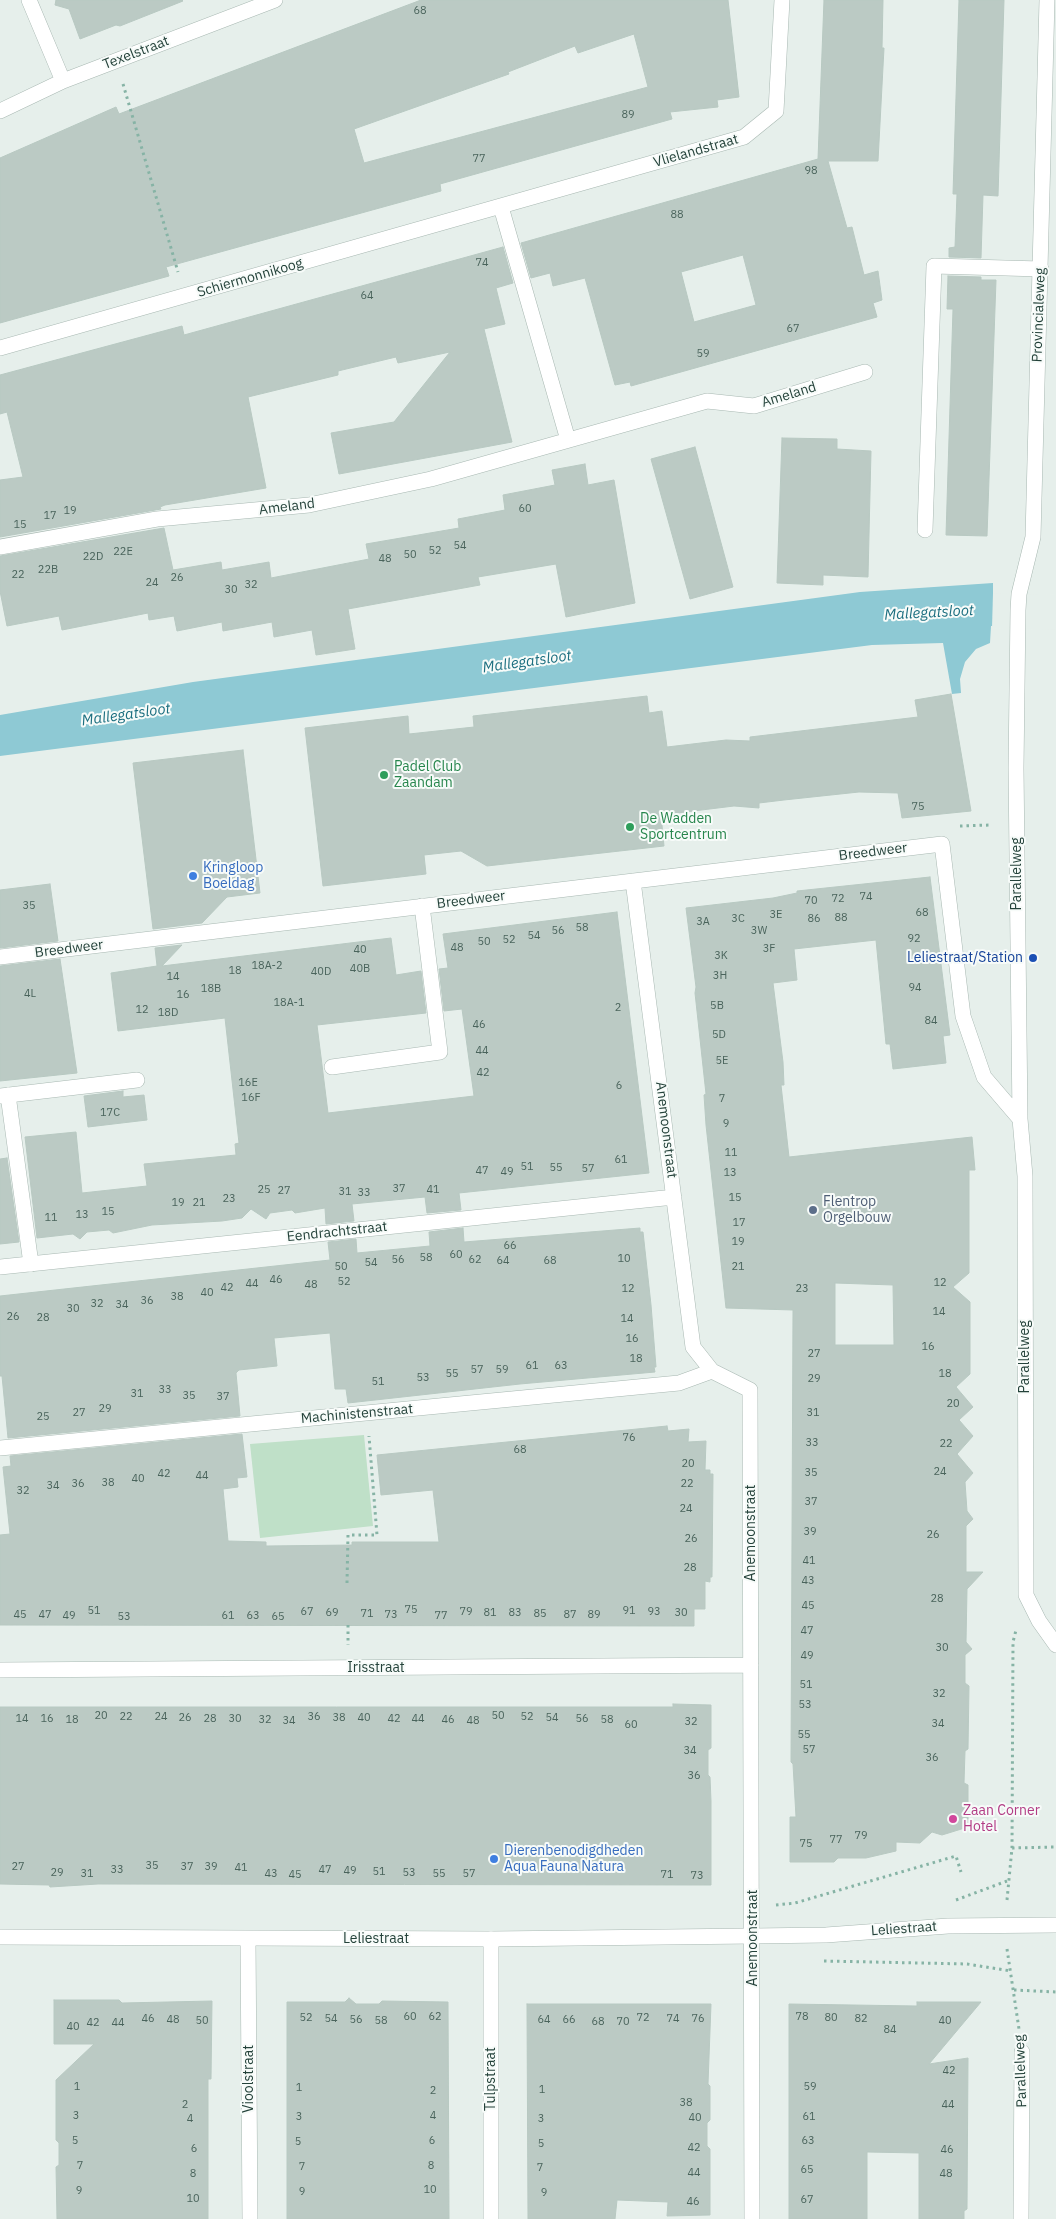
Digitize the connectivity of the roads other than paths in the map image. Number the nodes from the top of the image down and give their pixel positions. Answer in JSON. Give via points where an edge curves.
{"nodes":[{"id":1,"x":29,"y":0,"type":"edge"},
{"id":2,"x":275,"y":0,"type":"edge"},
{"id":3,"x":782,"y":0,"type":"edge"},
{"id":4,"x":1048,"y":0,"type":"edge"},
{"id":5,"x":63,"y":81,"type":"junction"},
{"id":6,"x":0,"y":111,"type":"edge"},
{"id":7,"x":500,"y":207,"type":"junction"},
{"id":8,"x":1041,"y":268,"type":"junction"},
{"id":9,"x":0,"y":348,"type":"edge"},
{"id":10,"x":864,"y":372,"type":"dead end"},
{"id":11,"x":568,"y":440,"type":"junction"},
{"id":12,"x":925,"y":530,"type":"dead end"},
{"id":13,"x":0,"y":547,"type":"edge"},
{"id":14,"x":1017,"y":629,"type":"joint"},
{"id":15,"x":633,"y":880,"type":"junction"},
{"id":16,"x":422,"y":906,"type":"junction"},
{"id":17,"x":0,"y":957,"type":"edge"},
{"id":18,"x":332,"y":1067,"type":"dead end"},
{"id":19,"x":137,"y":1080,"type":"dead end"},
{"id":20,"x":4,"y":1096,"type":"edge"},
{"id":21,"x":1020,"y":1120,"type":"junction"},
{"id":22,"x":674,"y":1197,"type":"junction"},
{"id":23,"x":31,"y":1264,"type":"junction"},
{"id":24,"x":0,"y":1267,"type":"edge"},
{"id":25,"x":712,"y":1371,"type":"junction"},
{"id":26,"x":0,"y":1448,"type":"edge"},
{"id":27,"x":1056,"y":1644,"type":"edge"},
{"id":28,"x":751,"y":1665,"type":"junction"},
{"id":29,"x":0,"y":1670,"type":"edge"},
{"id":30,"x":1056,"y":1925,"type":"edge"},
{"id":31,"x":753,"y":1936,"type":"junction"},
{"id":32,"x":0,"y":1937,"type":"edge"},
{"id":33,"x":248,"y":1939,"type":"junction"},
{"id":34,"x":490,"y":1940,"type":"junction"},
{"id":35,"x":1022,"y":2052,"type":"road end"},
{"id":36,"x":250,"y":2219,"type":"edge"},
{"id":37,"x":491,"y":2219,"type":"edge"},
{"id":38,"x":752,"y":2219,"type":"edge"},
{"id":39,"x":1021,"y":2219,"type":"edge"}],
"edges":[{"from":1,"to":5,"type":"street"},
{"from":2,"to":5,"type":"street","name":"Texelstraat"},
{"from":3,"to":7,"type":"street","name":"Vlielandstraat","via":[[776,111],[744,138]]},
{"from":4,"to":8,"type":"street","name":"Provincialeweg"},
{"from":5,"to":6,"type":"street","name":"Texelstraat"},
{"from":7,"to":9,"type":"street","name":"Schiermonnikoog"},
{"from":7,"to":11,"type":"street"},
{"from":8,"to":12,"type":"street","via":[[934,266]]},
{"from":8,"to":14,"type":"street","name":"Provincialeweg","via":[[1032,537],[1019,594]]},
{"from":10,"to":11,"type":"street","name":"Ameland","via":[[754,406],[707,401]]},
{"from":11,"to":13,"type":"street","name":"Ameland","via":[[431,479],[309,505],[156,519]]},
{"from":14,"to":21,"type":"street","name":"Parallelweg"},
{"from":15,"to":16,"type":"street","name":"Breedweer"},
{"from":15,"to":21,"type":"street","name":"Breedweer","via":[[942,844],[963,1016],[984,1078]]},
{"from":15,"to":22,"type":"street","name":"Anemoonstraat"},
{"from":16,"to":17,"type":"street","name":"Breedweer"},
{"from":16,"to":18,"type":"street","via":[[440,1052]]},
{"from":19,"to":20,"type":"street"},
{"from":20,"to":23,"type":"street"},
{"from":21,"to":27,"type":"street","name":"Parallelweg","via":[[1025,1176],[1026,1595]]},
{"from":22,"to":23,"type":"street","name":"Eendrachtstraat"},
{"from":22,"to":25,"type":"street","name":"Anemoonstraat","via":[[693,1347]]},
{"from":23,"to":24,"type":"street","name":"Eendrachtstraat"},
{"from":25,"to":26,"type":"street","name":"Machinistenstraat","via":[[679,1383]]},
{"from":25,"to":28,"type":"street","name":"Anemoonstraat","via":[[750,1390]]},
{"from":28,"to":29,"type":"street","name":"Irisstraat"},
{"from":28,"to":31,"type":"street","name":"Anemoonstraat"},
{"from":30,"to":31,"type":"street","name":"Leliestraat"},
{"from":31,"to":34,"type":"street","name":"Leliestraat"},
{"from":31,"to":38,"type":"street","name":"Anemoonstraat"},
{"from":32,"to":33,"type":"street","name":"Leliestraat"},
{"from":33,"to":34,"type":"street","name":"Leliestraat"},
{"from":33,"to":36,"type":"street","name":"Vioolstraat"},
{"from":34,"to":37,"type":"street","name":"Tulpstraat"},
{"from":35,"to":39,"type":"street","name":"Parallelweg"}]}
